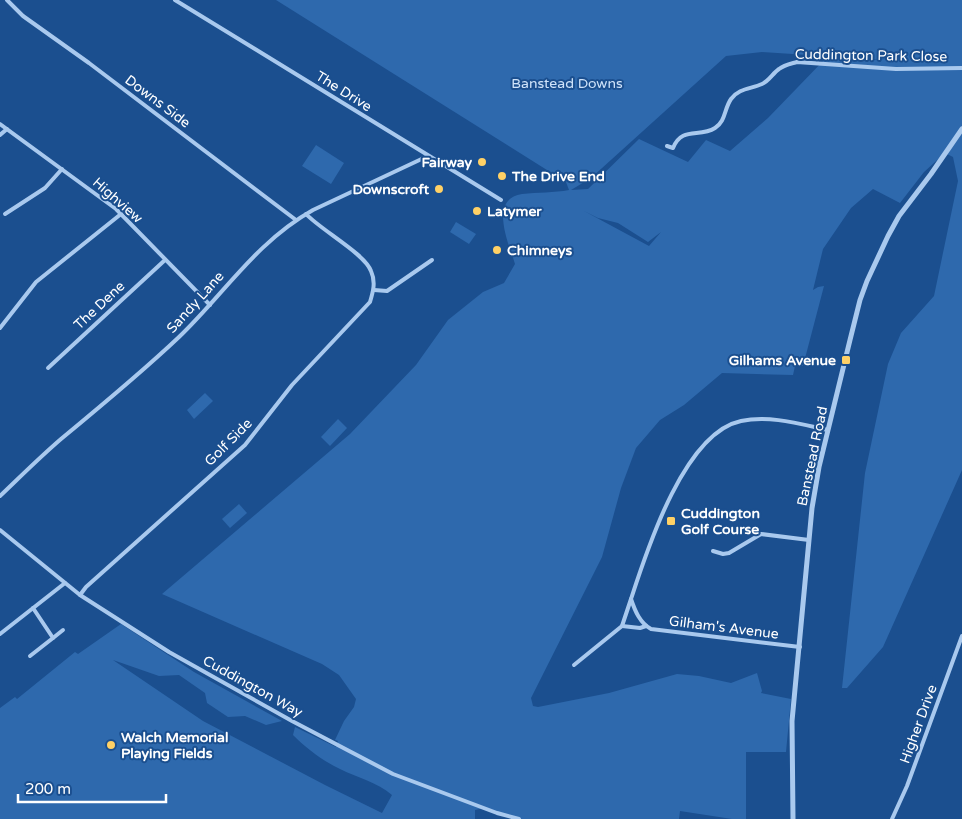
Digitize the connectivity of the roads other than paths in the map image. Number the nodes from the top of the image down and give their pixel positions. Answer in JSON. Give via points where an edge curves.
{"nodes":[{"id":1,"x":6,"y":0,"type":"edge"},
{"id":2,"x":175,"y":0,"type":"edge"},
{"id":3,"x":962,"y":68,"type":"edge"},
{"id":4,"x":0,"y":124,"type":"edge"},
{"id":5,"x":7,"y":129,"type":"junction"},
{"id":6,"x":962,"y":129,"type":"edge"},
{"id":7,"x":0,"y":135,"type":"edge"},
{"id":8,"x":667,"y":146,"type":"dead end"},
{"id":9,"x":428,"y":156,"type":"junction"},
{"id":10,"x":62,"y":169,"type":"junction"},
{"id":11,"x":501,"y":200,"type":"dead end"},
{"id":12,"x":5,"y":214,"type":"dead end"},
{"id":13,"x":121,"y":214,"type":"junction"},
{"id":14,"x":306,"y":214,"type":"junction"},
{"id":15,"x":296,"y":220,"type":"junction"},
{"id":16,"x":165,"y":260,"type":"junction"},
{"id":17,"x":432,"y":260,"type":"dead end"},
{"id":18,"x":374,"y":290,"type":"junction"},
{"id":19,"x":210,"y":305,"type":"junction"},
{"id":20,"x":0,"y":328,"type":"edge"},
{"id":21,"x":48,"y":368,"type":"dead end"},
{"id":22,"x":828,"y":430,"type":"junction"},
{"id":23,"x":0,"y":496,"type":"edge"},
{"id":24,"x":0,"y":530,"type":"edge"},
{"id":25,"x":809,"y":540,"type":"junction"},
{"id":26,"x":713,"y":551,"type":"dead end"},
{"id":27,"x":65,"y":583,"type":"junction"},
{"id":28,"x":80,"y":595,"type":"junction"},
{"id":29,"x":631,"y":599,"type":"junction"},
{"id":30,"x":33,"y":608,"type":"junction"},
{"id":31,"x":622,"y":626,"type":"junction"},
{"id":32,"x":646,"y":626,"type":"junction"},
{"id":33,"x":63,"y":630,"type":"dead end"},
{"id":34,"x":0,"y":634,"type":"edge"},
{"id":35,"x":962,"y":636,"type":"edge"},
{"id":36,"x":53,"y":638,"type":"junction"},
{"id":37,"x":800,"y":647,"type":"junction"},
{"id":38,"x":30,"y":656,"type":"dead end"},
{"id":39,"x":574,"y":665,"type":"dead end"},
{"id":40,"x":519,"y":819,"type":"edge"},
{"id":41,"x":792,"y":819,"type":"edge"},
{"id":42,"x":892,"y":819,"type":"edge"}],
"edges":[{"from":1,"to":15,"type":"street","name":"Downs Side"},
{"from":2,"to":9,"type":"street","name":"The Drive"},
{"from":3,"to":8,"type":"street","name":"Cuddington Park Close","via":[[896,69],[797,62],[785,65],[766,82],[735,95],[716,127],[681,136],[673,148]]},
{"from":4,"to":5,"type":"street","name":"Highview"},
{"from":5,"to":7,"type":"street"},
{"from":5,"to":10,"type":"street","name":"Highview"},
{"from":6,"to":22,"type":"street","name":"Banstead Road","via":[[899,216],[872,268],[860,300]]},
{"from":9,"to":11,"type":"street","name":"The Drive"},
{"from":9,"to":14,"type":"street","name":"Sandy Lane"},
{"from":10,"to":12,"type":"street","via":[[45,188]]},
{"from":10,"to":13,"type":"street","name":"Highview"},
{"from":13,"to":16,"type":"street","name":"Highview"},
{"from":13,"to":20,"type":"street","via":[[36,282]]},
{"from":14,"to":15,"type":"street","name":"Sandy Lane"},
{"from":14,"to":18,"type":"street","via":[[366,263],[372,272]]},
{"from":15,"to":19,"type":"street","name":"Sandy Lane","via":[[249,260]]},
{"from":16,"to":19,"type":"street","name":"Highview"},
{"from":16,"to":21,"type":"street","name":"The Dene"},
{"from":17,"to":18,"type":"street","via":[[387,292]]},
{"from":18,"to":28,"type":"street","name":"Golf Side","via":[[370,302],[292,385],[245,444],[86,586]]},
{"from":19,"to":23,"type":"street","name":"Sandy Lane","via":[[138,376],[59,441]]},
{"from":22,"to":25,"type":"street","name":"Banstead Road","via":[[815,490]]},
{"from":22,"to":29,"type":"street","via":[[762,419],[741,421],[718,432],[694,459],[671,495]]},
{"from":24,"to":27,"type":"street","name":"Cuddington Way"},
{"from":25,"to":26,"type":"street","via":[[761,534],[729,553]]},
{"from":25,"to":37,"type":"street","name":"Banstead Road"},
{"from":27,"to":28,"type":"street","name":"Cuddington Way"},
{"from":27,"to":30,"type":"street"},
{"from":28,"to":40,"type":"street","name":"Cuddington Way","via":[[169,652],[385,770]]},
{"from":29,"to":31,"type":"street"},
{"from":29,"to":32,"type":"street"},
{"from":30,"to":34,"type":"street"},
{"from":30,"to":36,"type":"street"},
{"from":31,"to":32,"type":"street","name":"Gilham's Avenue"},
{"from":31,"to":39,"type":"street"},
{"from":32,"to":37,"type":"street","name":"Gilham's Avenue"},
{"from":33,"to":36,"type":"street"},
{"from":35,"to":42,"type":"street","name":"Higher Drive"},
{"from":36,"to":38,"type":"street"},
{"from":37,"to":41,"type":"street","name":"Banstead Road","via":[[792,735]]}]}
